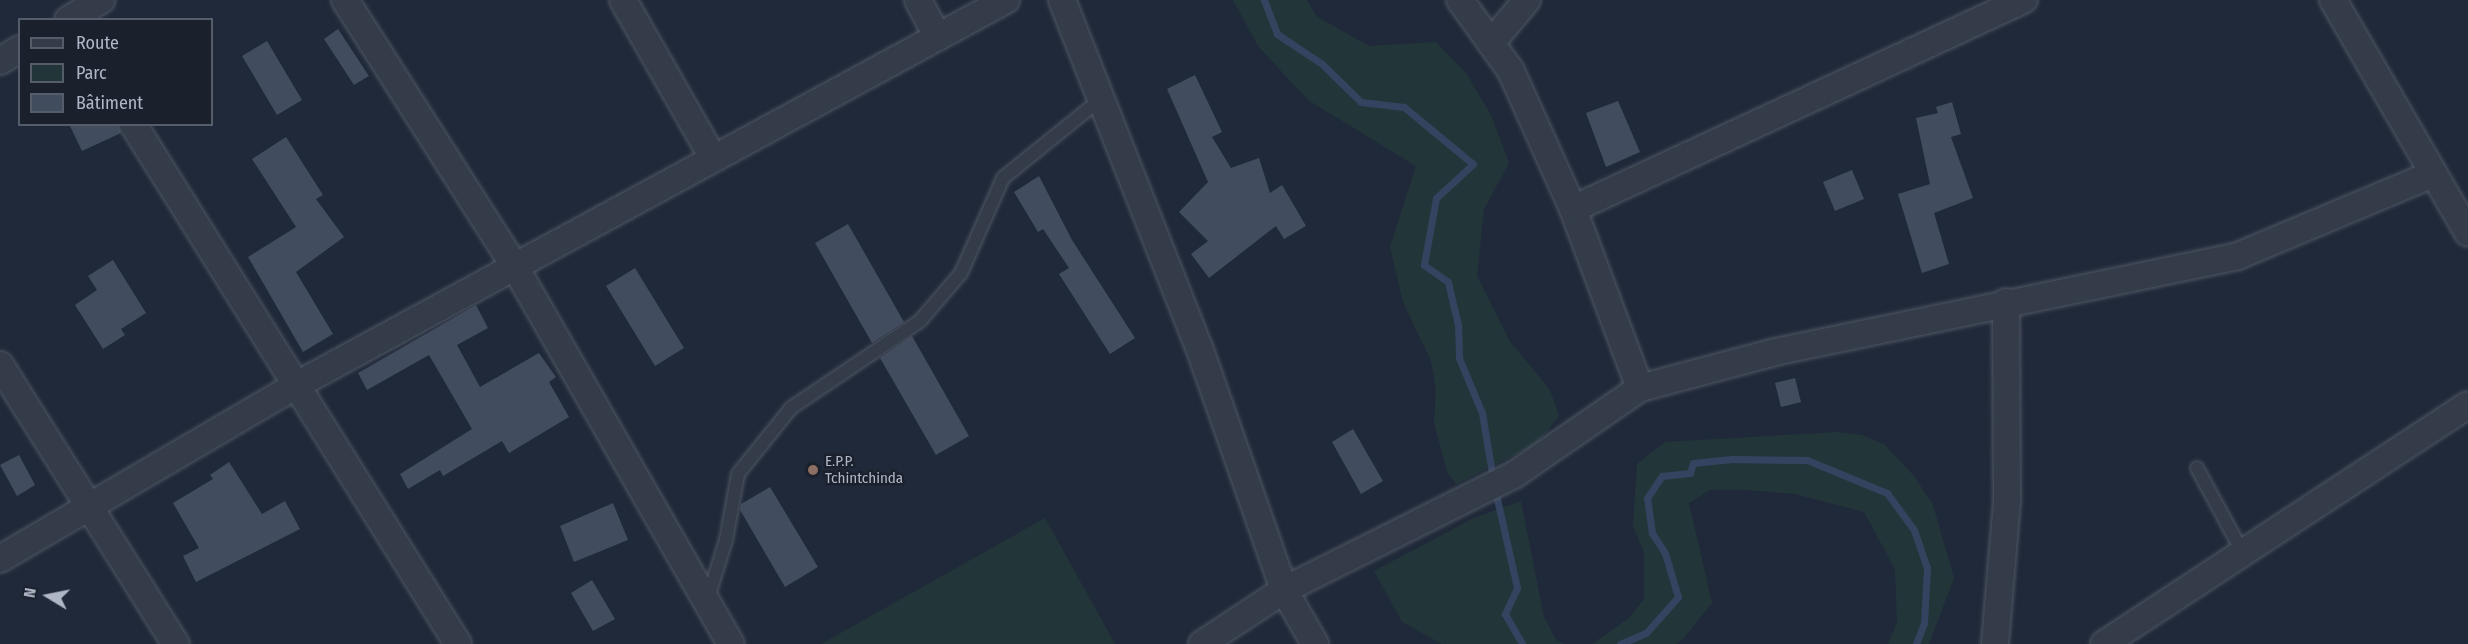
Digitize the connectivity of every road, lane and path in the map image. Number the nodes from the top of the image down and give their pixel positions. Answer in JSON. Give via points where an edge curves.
{"nodes":[{"id":1,"x":57,"y":0,"type":"edge"},
{"id":2,"x":101,"y":0,"type":"edge"},
{"id":3,"x":345,"y":0,"type":"edge"},
{"id":4,"x":623,"y":0,"type":"edge"},
{"id":5,"x":918,"y":0,"type":"edge"},
{"id":6,"x":1006,"y":0,"type":"edge"},
{"id":7,"x":1062,"y":0,"type":"edge"},
{"id":8,"x":1460,"y":0,"type":"edge"},
{"id":9,"x":1527,"y":0,"type":"edge"},
{"id":10,"x":2024,"y":0,"type":"edge"},
{"id":11,"x":2333,"y":0,"type":"edge"},
{"id":12,"x":67,"y":18,"type":"edge"},
{"id":13,"x":70,"y":18,"type":"edge"},
{"id":14,"x":936,"y":34,"type":"junction"},
{"id":15,"x":1491,"y":43,"type":"junction"},
{"id":16,"x":18,"y":50,"type":"edge"},
{"id":17,"x":0,"y":61,"type":"edge"},
{"id":18,"x":1101,"y":99,"type":"junction"},
{"id":19,"x":135,"y":126,"type":"edge"},
{"id":20,"x":713,"y":158,"type":"junction"},
{"id":21,"x":2433,"y":174,"type":"junction"},
{"id":22,"x":1573,"y":209,"type":"junction"},
{"id":23,"x":2468,"y":233,"type":"edge"},
{"id":24,"x":515,"y":267,"type":"junction"},
{"id":25,"x":2006,"y":302,"type":"junction"},
{"id":26,"x":0,"y":365,"type":"edge"},
{"id":27,"x":295,"y":386,"type":"junction"},
{"id":28,"x":1640,"y":388,"type":"junction"},
{"id":29,"x":2468,"y":405,"type":"edge"},
{"id":30,"x":2197,"y":468,"type":"dead end"},
{"id":31,"x":90,"y":502,"type":"junction"},
{"id":32,"x":2243,"y":553,"type":"junction"},
{"id":33,"x":0,"y":559,"type":"edge"},
{"id":34,"x":1284,"y":590,"type":"junction"},
{"id":35,"x":707,"y":601,"type":"junction"},
{"id":36,"x":176,"y":644,"type":"edge"},
{"id":37,"x":458,"y":644,"type":"edge"},
{"id":38,"x":731,"y":644,"type":"edge"},
{"id":39,"x":1202,"y":644,"type":"edge"},
{"id":40,"x":1315,"y":644,"type":"edge"},
{"id":41,"x":1995,"y":644,"type":"edge"},
{"id":42,"x":2104,"y":644,"type":"edge"}],
"edges":[{"from":1,"to":12,"type":"street"},
{"from":2,"to":13,"type":"street"},
{"from":3,"to":24,"type":"street"},
{"from":4,"to":20,"type":"street"},
{"from":5,"to":14,"type":"street"},
{"from":6,"to":14,"type":"street"},
{"from":7,"to":18,"type":"street"},
{"from":8,"to":15,"type":"street"},
{"from":9,"to":15,"type":"street"},
{"from":10,"to":22,"type":"street"},
{"from":11,"to":21,"type":"street"},
{"from":14,"to":20,"type":"street"},
{"from":15,"to":22,"type":"street","via":[[1511,71]]},
{"from":16,"to":17,"type":"street"},
{"from":18,"to":34,"type":"street","via":[[1199,347]]},
{"from":18,"to":35,"type":"lane","via":[[1003,178],[961,273],[920,321],[791,408],[738,474],[726,540]]},
{"from":19,"to":27,"type":"street"},
{"from":20,"to":24,"type":"street"},
{"from":21,"to":23,"type":"street"},
{"from":21,"to":25,"type":"street","via":[[2238,255]]},
{"from":22,"to":28,"type":"street"},
{"from":24,"to":27,"type":"street"},
{"from":24,"to":35,"type":"street"},
{"from":25,"to":28,"type":"street","via":[[1775,352]]},
{"from":25,"to":41,"type":"street","via":[[2007,500]]},
{"from":26,"to":31,"type":"street"},
{"from":27,"to":31,"type":"street"},
{"from":27,"to":37,"type":"street"},
{"from":28,"to":34,"type":"street","via":[[1514,475]]},
{"from":29,"to":32,"type":"street"},
{"from":30,"to":32,"type":"lane"},
{"from":31,"to":33,"type":"street"},
{"from":31,"to":36,"type":"street"},
{"from":32,"to":42,"type":"street"},
{"from":34,"to":39,"type":"street"},
{"from":34,"to":40,"type":"street"},
{"from":35,"to":38,"type":"street"}]}
